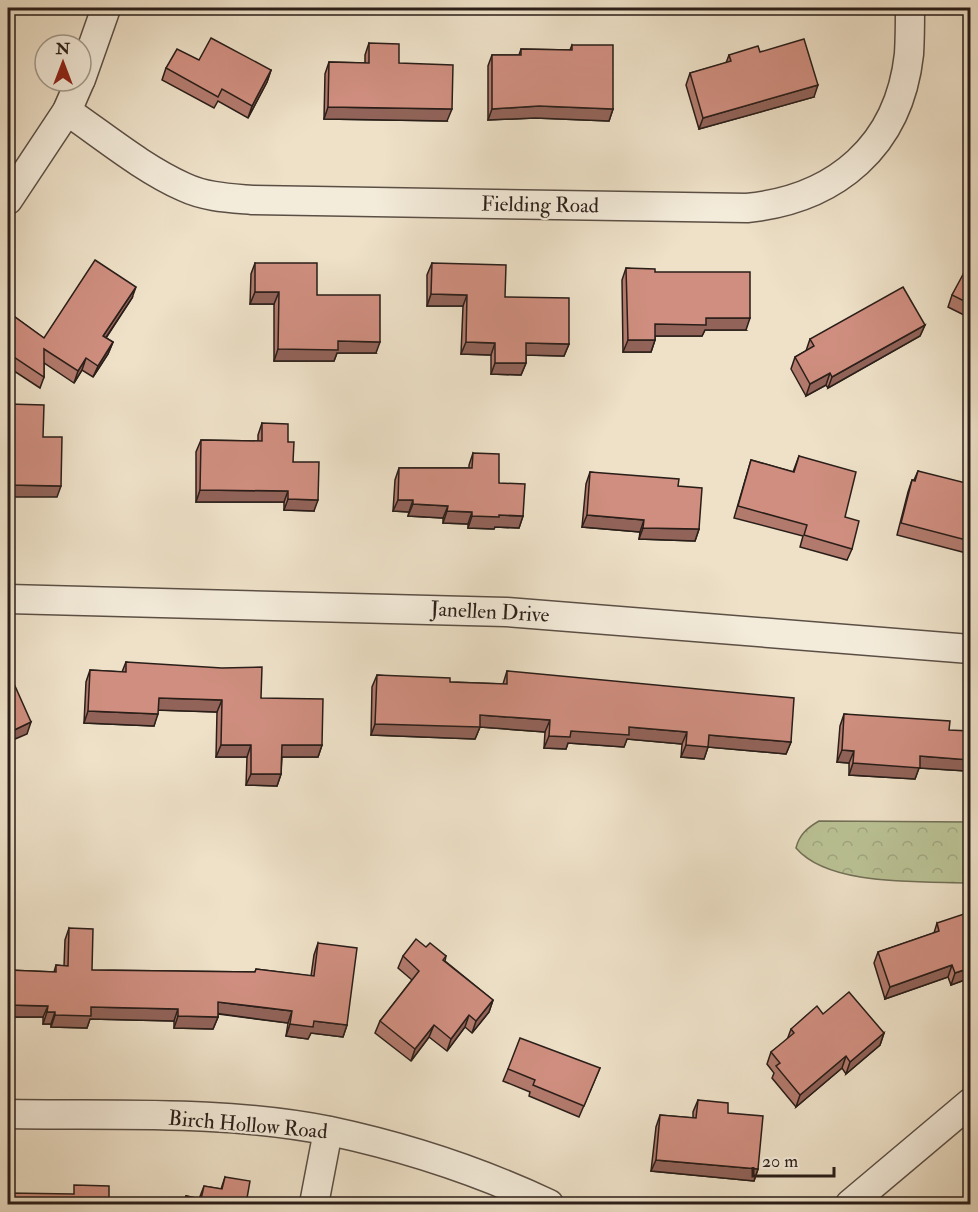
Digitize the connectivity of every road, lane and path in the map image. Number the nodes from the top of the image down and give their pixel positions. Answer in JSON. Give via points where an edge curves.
{"nodes":[{"id":1,"x":106,"y":8,"type":"edge"},
{"id":2,"x":910,"y":8,"type":"edge"},
{"id":3,"x":93,"y":44,"type":"edge"},
{"id":4,"x":75,"y":93,"type":"edge"},
{"id":5,"x":67,"y":111,"type":"junction"},
{"id":6,"x":8,"y":200,"type":"edge"},
{"id":7,"x":8,"y":599,"type":"edge"},
{"id":8,"x":970,"y":649,"type":"edge"},
{"id":9,"x":970,"y":1103,"type":"edge"},
{"id":10,"x":8,"y":1114,"type":"edge"},
{"id":11,"x":328,"y":1131,"type":"junction"},
{"id":12,"x":314,"y":1204,"type":"edge"},
{"id":13,"x":549,"y":1204,"type":"edge"},
{"id":14,"x":850,"y":1204,"type":"edge"}],
"edges":[{"from":1,"to":3,"type":"street"},
{"from":2,"to":5,"type":"street","name":"Fielding Road","via":[[909,54],[902,88],[892,117],[879,136],[844,174],[800,198],[773,205],[735,208],[216,197],[185,188],[156,172]]},
{"from":4,"to":5,"type":"street"},
{"from":5,"to":6,"type":"street"},
{"from":7,"to":8,"type":"street","name":"Janellen Drive","via":[[506,612]]},
{"from":9,"to":14,"type":"street"},
{"from":10,"to":11,"type":"street","name":"Birch Hollow Road","via":[[205,1117]]},
{"from":11,"to":12,"type":"street"},
{"from":11,"to":13,"type":"street","name":"Birch Hollow Road","via":[[432,1158]]}]}
